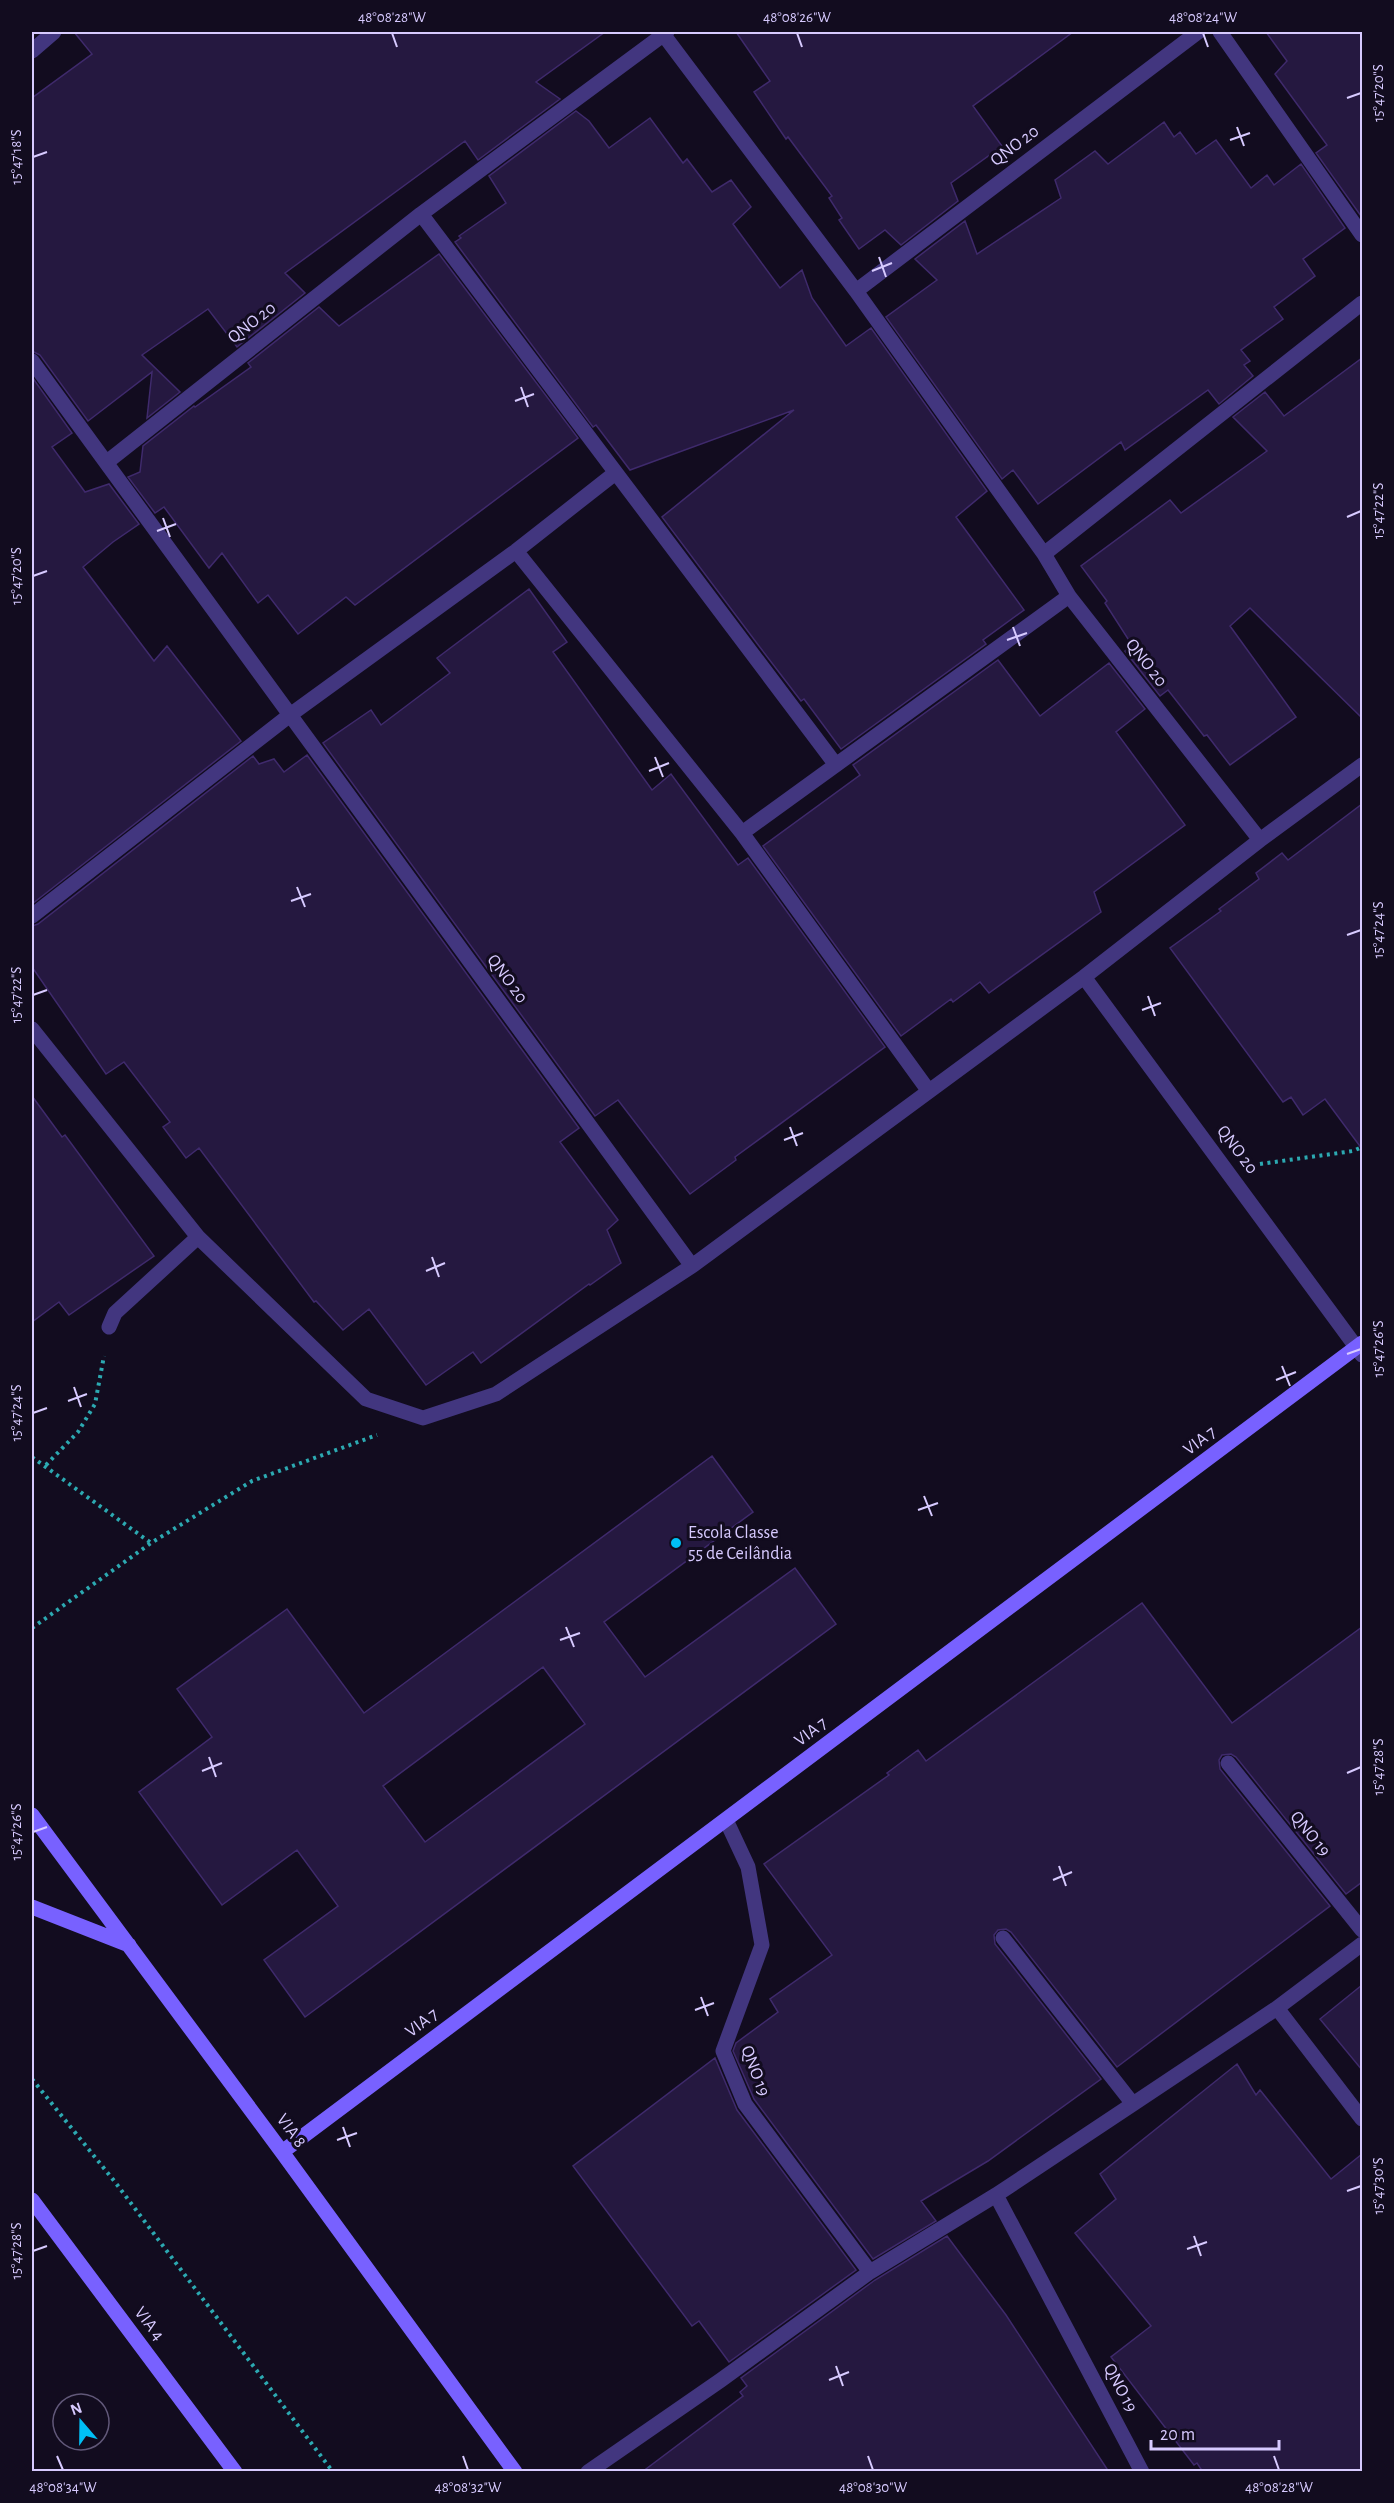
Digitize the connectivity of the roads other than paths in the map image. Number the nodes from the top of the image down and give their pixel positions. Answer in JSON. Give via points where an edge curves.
{"nodes":[{"id":1,"x":54,"y":32,"type":"edge"},
{"id":2,"x":1198,"y":32,"type":"edge"},
{"id":3,"x":1220,"y":32,"type":"edge"},
{"id":4,"x":665,"y":33,"type":"edge"},
{"id":5,"x":32,"y":51,"type":"edge"},
{"id":6,"x":421,"y":214,"type":"junction"},
{"id":7,"x":1362,"y":235,"type":"edge"},
{"id":8,"x":856,"y":291,"type":"junction"},
{"id":9,"x":1362,"y":303,"type":"edge"},
{"id":10,"x":32,"y":361,"type":"edge"},
{"id":11,"x":106,"y":462,"type":"junction"},
{"id":12,"x":614,"y":474,"type":"junction"},
{"id":13,"x":516,"y":551,"type":"junction"},
{"id":14,"x":1044,"y":554,"type":"junction"},
{"id":15,"x":1069,"y":596,"type":"junction"},
{"id":16,"x":290,"y":716,"type":"junction"},
{"id":17,"x":836,"y":765,"type":"junction"},
{"id":18,"x":1362,"y":765,"type":"edge"},
{"id":19,"x":742,"y":833,"type":"junction"},
{"id":20,"x":1260,"y":840,"type":"junction"},
{"id":21,"x":32,"y":916,"type":"edge"},
{"id":22,"x":1084,"y":977,"type":"junction"},
{"id":23,"x":32,"y":1029,"type":"edge"},
{"id":24,"x":928,"y":1090,"type":"junction"},
{"id":25,"x":198,"y":1238,"type":"junction"},
{"id":26,"x":692,"y":1266,"type":"junction"},
{"id":27,"x":109,"y":1327,"type":"road end"},
{"id":28,"x":1361,"y":1348,"type":"edge"},
{"id":29,"x":1228,"y":1763,"type":"dead end"},
{"id":30,"x":32,"y":1815,"type":"edge"},
{"id":31,"x":726,"y":1820,"type":"junction"},
{"id":32,"x":32,"y":1907,"type":"edge"},
{"id":33,"x":1362,"y":1930,"type":"edge"},
{"id":34,"x":1003,"y":1938,"type":"dead end"},
{"id":35,"x":1362,"y":1944,"type":"edge"},
{"id":36,"x":129,"y":1945,"type":"junction"},
{"id":37,"x":1276,"y":2008,"type":"junction"},
{"id":38,"x":1133,"y":2104,"type":"junction"},
{"id":39,"x":1362,"y":2119,"type":"edge"},
{"id":40,"x":282,"y":2152,"type":"junction"},
{"id":41,"x":996,"y":2195,"type":"junction"},
{"id":42,"x":32,"y":2200,"type":"edge"},
{"id":43,"x":870,"y":2272,"type":"junction"},
{"id":44,"x":235,"y":2472,"type":"edge"},
{"id":45,"x":515,"y":2472,"type":"edge"},
{"id":46,"x":588,"y":2472,"type":"edge"},
{"id":47,"x":1142,"y":2472,"type":"edge"}],
"edges":[{"from":1,"to":5,"type":"street"},
{"from":2,"to":8,"type":"street","name":"QNO 20"},
{"from":3,"to":7,"type":"street"},
{"from":4,"to":6,"type":"street","name":"QNO 20"},
{"from":4,"to":8,"type":"street","name":"QNO 20"},
{"from":6,"to":11,"type":"street","name":"QNO 20"},
{"from":6,"to":12,"type":"street"},
{"from":8,"to":14,"type":"street","name":"QNO 20"},
{"from":9,"to":14,"type":"street"},
{"from":10,"to":11,"type":"street","name":"QNO 20"},
{"from":11,"to":16,"type":"street","name":"QNO 20"},
{"from":12,"to":13,"type":"street"},
{"from":12,"to":17,"type":"street"},
{"from":13,"to":16,"type":"street"},
{"from":13,"to":19,"type":"street"},
{"from":14,"to":15,"type":"street","name":"QNO 20"},
{"from":15,"to":17,"type":"street"},
{"from":15,"to":20,"type":"street","name":"QNO 20"},
{"from":16,"to":21,"type":"street"},
{"from":16,"to":26,"type":"street","name":"QNO 20"},
{"from":17,"to":19,"type":"street"},
{"from":18,"to":20,"type":"street"},
{"from":19,"to":24,"type":"street"},
{"from":20,"to":22,"type":"street"},
{"from":22,"to":24,"type":"street"},
{"from":22,"to":28,"type":"street","name":"QNO 20"},
{"from":23,"to":25,"type":"street"},
{"from":24,"to":26,"type":"street"},
{"from":25,"to":26,"type":"street","via":[[366,1399],[423,1418],[496,1394]]},
{"from":25,"to":27,"type":"street","via":[[115,1313]]},
{"from":28,"to":31,"type":"main road","name":"VIA 7"},
{"from":29,"to":33,"type":"street","name":"QNO 19"},
{"from":30,"to":36,"type":"main road","name":"VIA 8"},
{"from":31,"to":40,"type":"main road","name":"VIA 7"},
{"from":31,"to":43,"type":"street","name":"QNO 19","via":[[748,1867],[762,1945],[723,2051],[745,2104]]},
{"from":32,"to":36,"type":"main road"},
{"from":34,"to":38,"type":"street"},
{"from":35,"to":37,"type":"street"},
{"from":36,"to":40,"type":"main road","name":"VIA 8"},
{"from":37,"to":38,"type":"street"},
{"from":37,"to":39,"type":"street"},
{"from":38,"to":41,"type":"street"},
{"from":40,"to":45,"type":"main road","name":"VIA 8"},
{"from":41,"to":43,"type":"street"},
{"from":41,"to":47,"type":"street","name":"QNO 19"},
{"from":42,"to":44,"type":"main road","name":"VIA 4"},
{"from":43,"to":46,"type":"street"}]}
